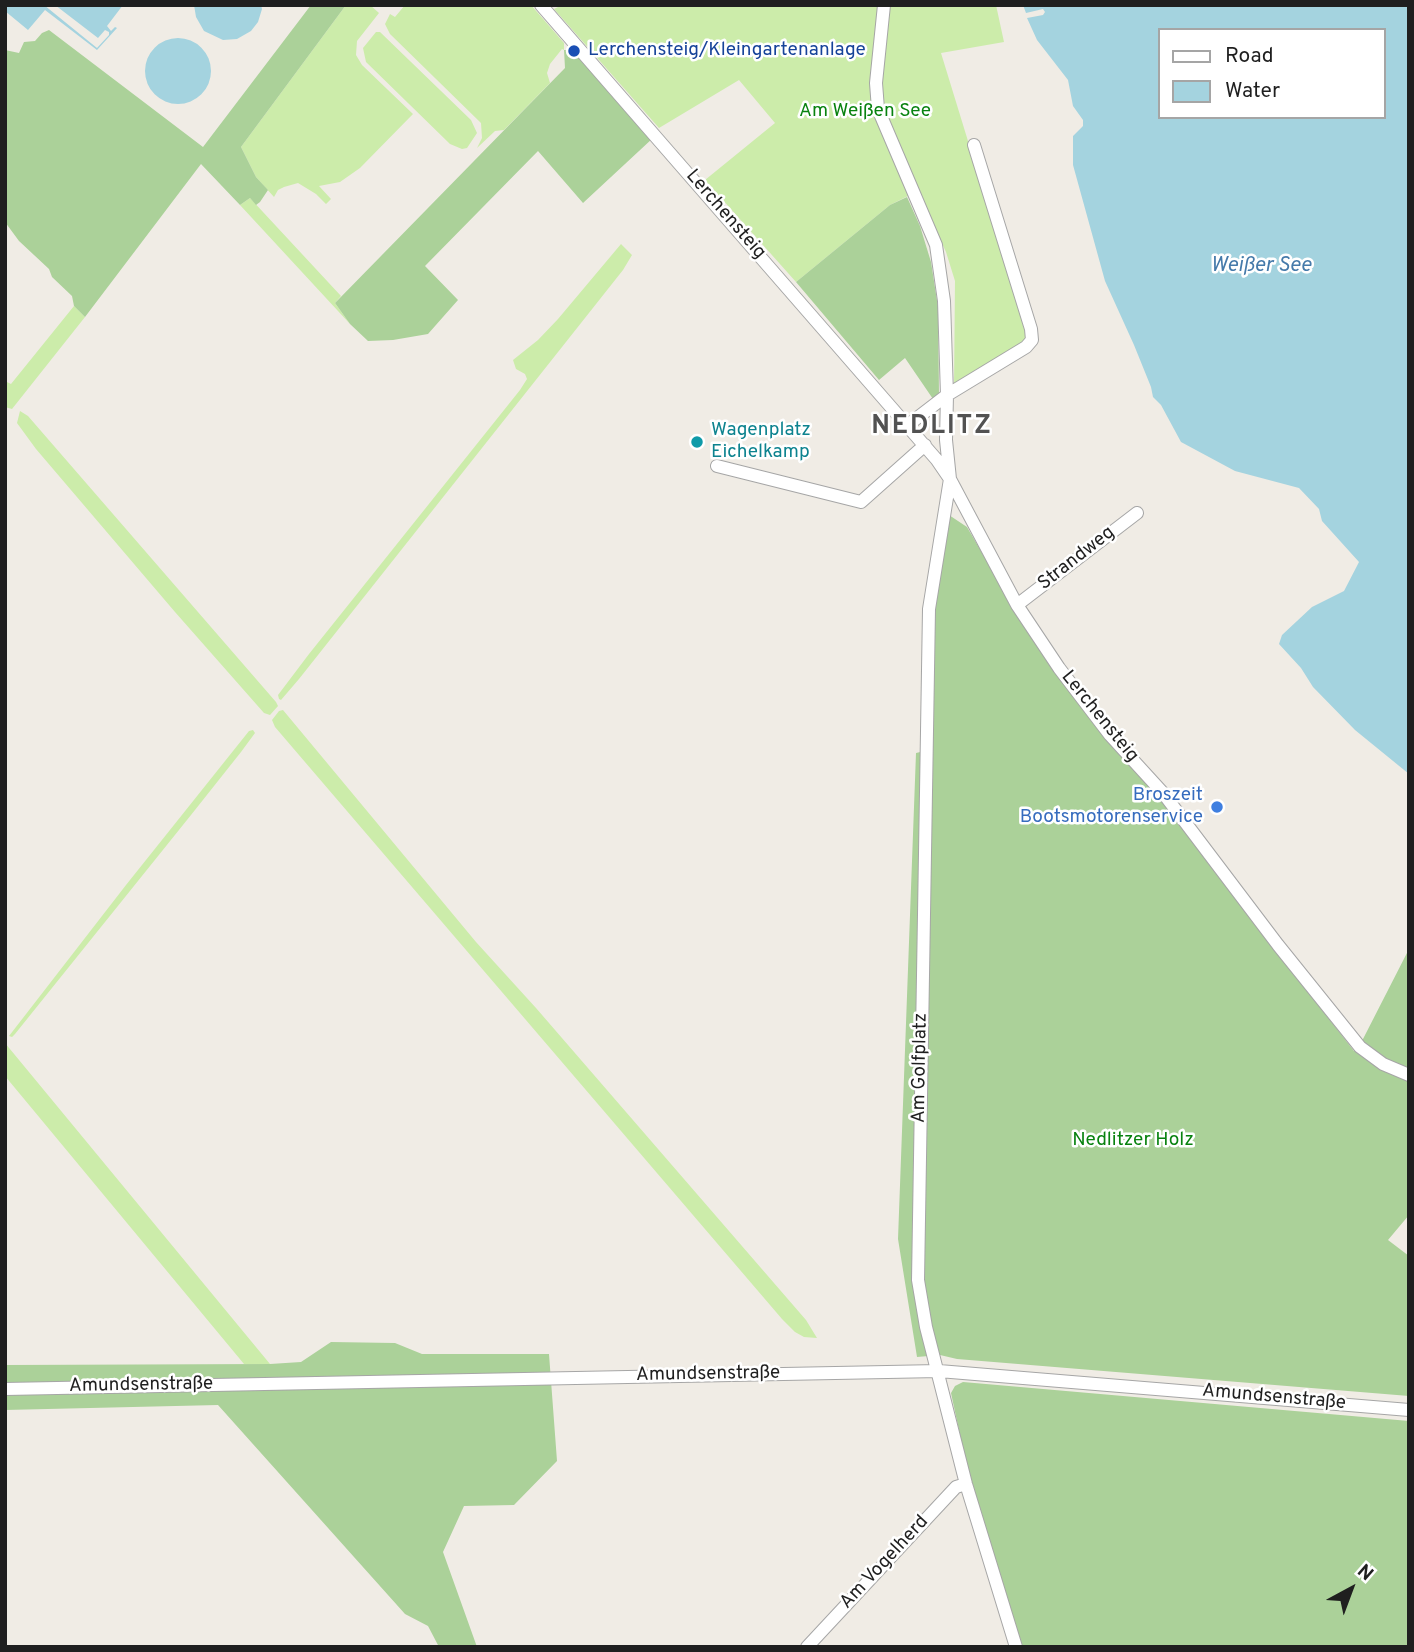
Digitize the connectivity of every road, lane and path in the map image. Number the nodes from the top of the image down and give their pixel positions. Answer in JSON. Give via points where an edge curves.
{"nodes":[{"id":1,"x":541,"y":5,"type":"edge"},
{"id":2,"x":884,"y":5,"type":"edge"},
{"id":3,"x":974,"y":145,"type":"dead end"},
{"id":4,"x":947,"y":395,"type":"junction"},
{"id":5,"x":908,"y":425,"type":"junction"},
{"id":6,"x":925,"y":445,"type":"junction"},
{"id":7,"x":717,"y":466,"type":"dead end"},
{"id":8,"x":950,"y":479,"type":"junction"},
{"id":9,"x":1137,"y":513,"type":"dead end"},
{"id":10,"x":1017,"y":605,"type":"junction"},
{"id":11,"x":1409,"y":1075,"type":"edge"},
{"id":12,"x":939,"y":1371,"type":"junction"},
{"id":13,"x":5,"y":1389,"type":"edge"},
{"id":14,"x":1409,"y":1410,"type":"edge"},
{"id":15,"x":967,"y":1484,"type":"junction"},
{"id":16,"x":807,"y":1647,"type":"edge"},
{"id":17,"x":1016,"y":1647,"type":"edge"}],
"edges":[{"from":1,"to":5,"type":"street","name":"Lerchensteig"},
{"from":2,"to":4,"type":"street","via":[[878,109],[936,245],[944,301]]},
{"from":3,"to":4,"type":"street","via":[[1032,340]]},
{"from":4,"to":5,"type":"street"},
{"from":4,"to":8,"type":"street"},
{"from":5,"to":6,"type":"street","name":"Lerchensteig"},
{"from":6,"to":7,"type":"street","via":[[860,502]]},
{"from":6,"to":8,"type":"street","name":"Lerchensteig"},
{"from":8,"to":10,"type":"street","name":"Lerchensteig"},
{"from":8,"to":12,"type":"street","name":"Am Golfplatz","via":[[929,609],[918,1253],[926,1327]]},
{"from":9,"to":10,"type":"street","name":"Strandweg"},
{"from":10,"to":11,"type":"street","name":"Lerchensteig","via":[[1110,735],[1163,793],[1360,1047]]},
{"from":12,"to":13,"type":"street","name":"Amundsenstraße"},
{"from":12,"to":14,"type":"street","name":"Amundsenstraße"},
{"from":12,"to":15,"type":"street","name":"Am Golfplatz"},
{"from":15,"to":16,"type":"street","name":"Am Vogelherd","via":[[957,1487]]},
{"from":15,"to":17,"type":"street","name":"Am Golfplatz"}]}
